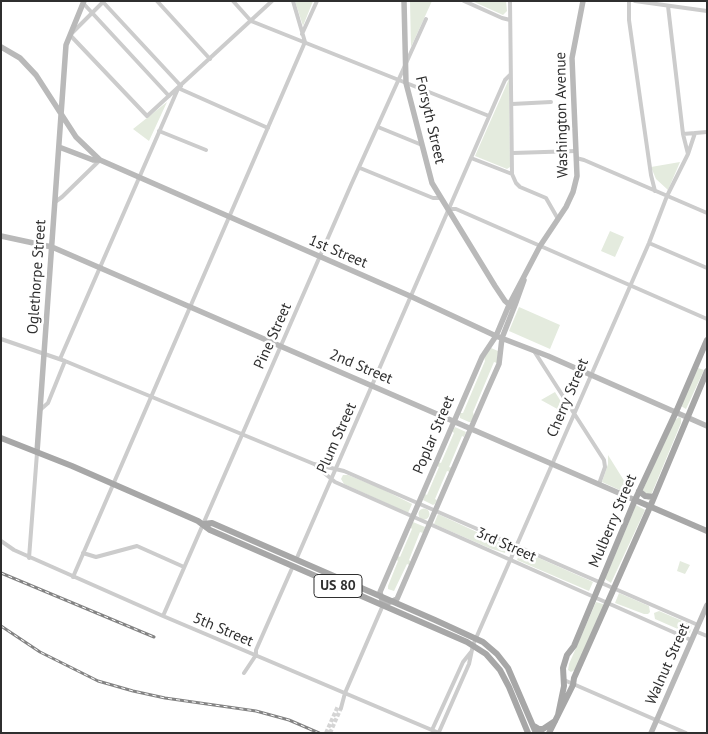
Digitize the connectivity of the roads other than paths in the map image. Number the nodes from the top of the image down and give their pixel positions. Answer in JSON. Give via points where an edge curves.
{"nodes":[{"id":1,"x":157,"y":1,"type":"edge"},
{"id":2,"x":233,"y":1,"type":"edge"},
{"id":3,"x":272,"y":1,"type":"edge"},
{"id":4,"x":292,"y":1,"type":"edge"},
{"id":5,"x":317,"y":1,"type":"edge"},
{"id":6,"x":404,"y":1,"type":"edge"},
{"id":7,"x":464,"y":1,"type":"edge"},
{"id":8,"x":510,"y":1,"type":"edge"},
{"id":9,"x":583,"y":1,"type":"edge"},
{"id":10,"x":629,"y":1,"type":"edge"},
{"id":11,"x":634,"y":1,"type":"edge"},
{"id":12,"x":84,"y":2,"type":"edge"},
{"id":13,"x":104,"y":2,"type":"edge"},
{"id":14,"x":668,"y":6,"type":"junction"},
{"id":15,"x":707,"y":11,"type":"edge"},
{"id":16,"x":92,"y":13,"type":"junction"},
{"id":17,"x":426,"y":19,"type":"dead end"},
{"id":18,"x":510,"y":20,"type":"junction"},
{"id":19,"x":250,"y":21,"type":"junction"},
{"id":20,"x":302,"y":34,"type":"junction"},
{"id":21,"x":70,"y":36,"type":"junction"},
{"id":22,"x":305,"y":42,"type":"junction"},
{"id":23,"x":1,"y":47,"type":"edge"},
{"id":24,"x":210,"y":59,"type":"junction"},
{"id":25,"x":406,"y":64,"type":"junction"},
{"id":26,"x":510,"y":75,"type":"junction"},
{"id":27,"x":398,"y":80,"type":"junction"},
{"id":28,"x":406,"y":83,"type":"junction"},
{"id":29,"x":179,"y":87,"type":"junction"},
{"id":30,"x":63,"y":94,"type":"junction"},
{"id":31,"x":50,"y":96,"type":"junction"},
{"id":32,"x":169,"y":96,"type":"junction"},
{"id":33,"x":551,"y":102,"type":"dead end"},
{"id":34,"x":512,"y":104,"type":"junction"},
{"id":35,"x":61,"y":115,"type":"junction"},
{"id":36,"x":489,"y":116,"type":"junction"},
{"id":37,"x":268,"y":128,"type":"junction"},
{"id":38,"x":378,"y":128,"type":"junction"},
{"id":39,"x":159,"y":131,"type":"junction"},
{"id":40,"x":707,"y":132,"type":"edge"},
{"id":41,"x":695,"y":133,"type":"junction"},
{"id":42,"x":683,"y":134,"type":"junction"},
{"id":43,"x":422,"y":145,"type":"junction"},
{"id":44,"x":59,"y":147,"type":"junction"},
{"id":45,"x":206,"y":150,"type":"dead end"},
{"id":46,"x":513,"y":154,"type":"junction"},
{"id":47,"x":688,"y":154,"type":"junction"},
{"id":48,"x":576,"y":155,"type":"junction"},
{"id":49,"x":471,"y":158,"type":"junction"},
{"id":50,"x":100,"y":160,"type":"junction"},
{"id":51,"x":360,"y":168,"type":"junction"},
{"id":52,"x":512,"y":174,"type":"junction"},
{"id":53,"x":139,"y":178,"type":"junction"},
{"id":54,"x":655,"y":191,"type":"junction"},
{"id":55,"x":667,"y":196,"type":"junction"},
{"id":56,"x":441,"y":198,"type":"junction"},
{"id":57,"x":570,"y":199,"type":"joint"},
{"id":58,"x":54,"y":202,"type":"junction"},
{"id":59,"x":448,"y":210,"type":"junction"},
{"id":60,"x":707,"y":213,"type":"edge"},
{"id":61,"x":230,"y":218,"type":"junction"},
{"id":62,"x":558,"y":219,"type":"junction"},
{"id":63,"x":1,"y":236,"type":"edge"},
{"id":64,"x":649,"y":242,"type":"junction"},
{"id":65,"x":540,"y":246,"type":"junction"},
{"id":66,"x":52,"y":247,"type":"junction"},
{"id":67,"x":320,"y":257,"type":"junction"},
{"id":68,"x":100,"y":268,"type":"junction"},
{"id":69,"x":707,"y":268,"type":"edge"},
{"id":70,"x":630,"y":286,"type":"junction"},
{"id":71,"x":410,"y":296,"type":"junction"},
{"id":72,"x":190,"y":307,"type":"junction"},
{"id":73,"x":512,"y":307,"type":"junction"},
{"id":74,"x":707,"y":319,"type":"edge"},
{"id":75,"x":499,"y":337,"type":"junction"},
{"id":76,"x":1,"y":339,"type":"edge"},
{"id":77,"x":707,"y":340,"type":"edge"},
{"id":78,"x":281,"y":346,"type":"junction"},
{"id":79,"x":534,"y":352,"type":"junction"},
{"id":80,"x":44,"y":353,"type":"junction"},
{"id":81,"x":60,"y":359,"type":"junction"},
{"id":82,"x":65,"y":361,"type":"junction"},
{"id":83,"x":707,"y":371,"type":"edge"},
{"id":84,"x":591,"y":375,"type":"junction"},
{"id":85,"x":372,"y":386,"type":"junction"},
{"id":86,"x":151,"y":397,"type":"junction"},
{"id":87,"x":40,"y":410,"type":"junction"},
{"id":88,"x":676,"y":412,"type":"junction"},
{"id":89,"x":574,"y":414,"type":"junction"},
{"id":90,"x":687,"y":417,"type":"junction"},
{"id":91,"x":454,"y":421,"type":"junction"},
{"id":92,"x":671,"y":422,"type":"junction"},
{"id":93,"x":707,"y":426,"type":"edge"},
{"id":94,"x":683,"y":427,"type":"junction"},
{"id":95,"x":471,"y":428,"type":"junction"},
{"id":96,"x":242,"y":435,"type":"junction"},
{"id":97,"x":1,"y":438,"type":"edge"},
{"id":98,"x":37,"y":452,"type":"junction"},
{"id":99,"x":314,"y":464,"type":"junction"},
{"id":100,"x":552,"y":464,"type":"junction"},
{"id":101,"x":335,"y":469,"type":"junction"},
{"id":102,"x":331,"y":478,"type":"junction"},
{"id":103,"x":113,"y":484,"type":"junction"},
{"id":104,"x":599,"y":484,"type":"junction"},
{"id":105,"x":639,"y":491,"type":"junction"},
{"id":106,"x":654,"y":497,"type":"junction"},
{"id":107,"x":635,"y":500,"type":"junction"},
{"id":108,"x":418,"y":504,"type":"junction"},
{"id":109,"x":650,"y":507,"type":"junction"},
{"id":110,"x":434,"y":511,"type":"junction"},
{"id":111,"x":413,"y":517,"type":"junction"},
{"id":112,"x":429,"y":523,"type":"junction"},
{"id":113,"x":203,"y":524,"type":"junction"},
{"id":114,"x":707,"y":531,"type":"edge"},
{"id":115,"x":1,"y":541,"type":"edge"},
{"id":116,"x":517,"y":546,"type":"junction"},
{"id":117,"x":83,"y":552,"type":"junction"},
{"id":118,"x":29,"y":558,"type":"junction"},
{"id":119,"x":296,"y":559,"type":"junction"},
{"id":120,"x":511,"y":559,"type":"junction"},
{"id":121,"x":184,"y":567,"type":"junction"},
{"id":122,"x":293,"y":567,"type":"junction"},
{"id":123,"x":73,"y":577,"type":"junction"},
{"id":124,"x":601,"y":582,"type":"junction"},
{"id":125,"x":614,"y":588,"type":"junction"},
{"id":126,"x":380,"y":596,"type":"junction"},
{"id":127,"x":594,"y":597,"type":"junction"},
{"id":128,"x":392,"y":601,"type":"junction"},
{"id":129,"x":607,"y":603,"type":"junction"},
{"id":130,"x":383,"y":605,"type":"junction"},
{"id":131,"x":707,"y":605,"type":"edge"},
{"id":132,"x":394,"y":610,"type":"junction"},
{"id":133,"x":163,"y":616,"type":"junction"},
{"id":134,"x":698,"y":625,"type":"junction"},
{"id":135,"x":695,"y":631,"type":"junction"},
{"id":136,"x":707,"y":636,"type":"edge"},
{"id":137,"x":476,"y":638,"type":"junction"},
{"id":138,"x":691,"y":640,"type":"junction"},
{"id":139,"x":472,"y":649,"type":"junction"},
{"id":140,"x":256,"y":655,"type":"junction"},
{"id":141,"x":244,"y":674,"type":"dead end"},
{"id":142,"x":564,"y":679,"type":"junction"},
{"id":143,"x":574,"y":685,"type":"junction"},
{"id":144,"x":345,"y":693,"type":"junction"},
{"id":145,"x":339,"y":707,"type":"tunnel mouth"},
{"id":146,"x":439,"y":716,"type":"junction"},
{"id":147,"x":557,"y":718,"type":"junction"},
{"id":148,"x":446,"y":719,"type":"junction"},
{"id":149,"x":656,"y":721,"type":"junction"},
{"id":150,"x":432,"y":730,"type":"junction"},
{"id":151,"x":535,"y":730,"type":"edge"},
{"id":152,"x":439,"y":733,"type":"edge"},
{"id":153,"x":528,"y":733,"type":"edge"},
{"id":154,"x":550,"y":733,"type":"edge"},
{"id":155,"x":554,"y":733,"type":"edge"},
{"id":156,"x":652,"y":733,"type":"edge"},
{"id":157,"x":686,"y":733,"type":"edge"}],
"edges":[{"from":1,"to":24,"type":"street"},
{"from":2,"to":19,"type":"street"},
{"from":3,"to":19,"type":"street"},
{"from":4,"to":20,"type":"street"},
{"from":5,"to":20,"type":"street"},
{"from":6,"to":25,"type":"street","name":"Forsyth Street"},
{"from":7,"to":18,"type":"street"},
{"from":8,"to":18,"type":"street"},
{"from":9,"to":48,"type":"street","name":"Washington Avenue","via":[[572,58]]},
{"from":10,"to":54,"type":"street","via":[[640,106]]},
{"from":11,"to":14,"type":"street"},
{"from":12,"to":16,"type":"street"},
{"from":12,"to":21,"type":"street","name":"Oglethorpe Street"},
{"from":13,"to":16,"type":"street"},
{"from":13,"to":29,"type":"street"},
{"from":14,"to":15,"type":"street"},
{"from":14,"to":42,"type":"street"},
{"from":16,"to":21,"type":"street"},
{"from":16,"to":32,"type":"street"},
{"from":17,"to":25,"type":"street","name":"Pine Street"},
{"from":18,"to":26,"type":"street"},
{"from":19,"to":22,"type":"street"},
{"from":19,"to":24,"type":"street"},
{"from":20,"to":22,"type":"street"},
{"from":21,"to":30,"type":"street","name":"Oglethorpe Street","via":[[66,45]]},
{"from":21,"to":32,"type":"street","via":[[147,116]]},
{"from":22,"to":27,"type":"street"},
{"from":22,"to":37,"type":"street"},
{"from":23,"to":31,"type":"street","name":"1st Street","via":[[27,65]]},
{"from":24,"to":29,"type":"street"},
{"from":25,"to":27,"type":"street","name":"Pine Street"},
{"from":25,"to":28,"type":"street","name":"Forsyth Street"},
{"from":26,"to":34,"type":"street"},
{"from":26,"to":36,"type":"street","name":"Plum Street"},
{"from":27,"to":28,"type":"street"},
{"from":27,"to":38,"type":"street","name":"Pine Street"},
{"from":28,"to":36,"type":"street"},
{"from":28,"to":43,"type":"street","name":"Forsyth Street"},
{"from":29,"to":32,"type":"street"},
{"from":29,"to":37,"type":"street"},
{"from":29,"to":39,"type":"street"},
{"from":30,"to":31,"type":"street","via":[[58,98]]},
{"from":30,"to":35,"type":"street","name":"Oglethorpe Street"},
{"from":31,"to":35,"type":"street","name":"1st Street"},
{"from":33,"to":34,"type":"street"},
{"from":34,"to":46,"type":"street"},
{"from":35,"to":44,"type":"street","name":"Oglethorpe Street"},
{"from":35,"to":50,"type":"street","name":"1st Street","via":[[76,137]]},
{"from":36,"to":49,"type":"street","name":"Plum Street"},
{"from":37,"to":61,"type":"street"},
{"from":38,"to":43,"type":"street"},
{"from":38,"to":51,"type":"street","name":"Pine Street"},
{"from":39,"to":45,"type":"street"},
{"from":39,"to":53,"type":"street"},
{"from":40,"to":41,"type":"street"},
{"from":41,"to":42,"type":"street"},
{"from":41,"to":47,"type":"street","name":"Cherry Street"},
{"from":42,"to":47,"type":"street"},
{"from":43,"to":56,"type":"street","name":"Forsyth Street","via":[[432,183]]},
{"from":44,"to":50,"type":"street"},
{"from":44,"to":58,"type":"street","name":"Oglethorpe Street"},
{"from":46,"to":48,"type":"street"},
{"from":46,"to":52,"type":"street"},
{"from":47,"to":55,"type":"street","name":"Cherry Street"},
{"from":48,"to":54,"type":"street"},
{"from":48,"to":57,"type":"street","name":"Washington Avenue","via":[[577,176]]},
{"from":49,"to":52,"type":"street"},
{"from":49,"to":59,"type":"street","name":"Plum Street"},
{"from":50,"to":53,"type":"street","name":"1st Street"},
{"from":50,"to":58,"type":"street"},
{"from":51,"to":56,"type":"street","via":[[433,198]]},
{"from":51,"to":67,"type":"street","name":"Pine Street"},
{"from":52,"to":62,"type":"street","via":[[520,187],[548,200]]},
{"from":53,"to":61,"type":"street","name":"1st Street"},
{"from":53,"to":68,"type":"street"},
{"from":54,"to":55,"type":"street"},
{"from":55,"to":60,"type":"street"},
{"from":55,"to":64,"type":"street","name":"Cherry Street"},
{"from":56,"to":59,"type":"street","name":"Forsyth Street"},
{"from":57,"to":62,"type":"street","name":"Poplar Street"},
{"from":58,"to":66,"type":"street","name":"Oglethorpe Street"},
{"from":59,"to":65,"type":"street","via":[[456,209]]},
{"from":59,"to":71,"type":"street","name":"Plum Street"},
{"from":59,"to":73,"type":"street","name":"Forsyth Street","via":[[495,286]]},
{"from":61,"to":67,"type":"street","name":"1st Street"},
{"from":61,"to":72,"type":"street"},
{"from":62,"to":65,"type":"street","name":"Poplar Street"},
{"from":63,"to":66,"type":"street","name":"2nd Street"},
{"from":64,"to":69,"type":"street"},
{"from":64,"to":70,"type":"street","name":"Cherry Street"},
{"from":65,"to":70,"type":"street"},
{"from":65,"to":73,"type":"street","name":"Poplar Street"},
{"from":66,"to":68,"type":"street","name":"2nd Street"},
{"from":66,"to":80,"type":"street","name":"Oglethorpe Street"},
{"from":67,"to":71,"type":"street","name":"1st Street"},
{"from":67,"to":78,"type":"street","name":"Pine Street"},
{"from":68,"to":72,"type":"street","name":"2nd Street"},
{"from":68,"to":81,"type":"street"},
{"from":70,"to":74,"type":"street"},
{"from":70,"to":84,"type":"street","name":"Cherry Street"},
{"from":71,"to":75,"type":"street","name":"1st Street"},
{"from":71,"to":85,"type":"street","name":"Plum Street"},
{"from":72,"to":78,"type":"street","name":"2nd Street"},
{"from":72,"to":86,"type":"street"},
{"from":73,"to":75,"type":"street","name":"Poplar Street"},
{"from":75,"to":79,"type":"street","name":"1st Street"},
{"from":75,"to":91,"type":"street","name":"Poplar Street","via":[[482,357]]},
{"from":75,"to":95,"type":"street","name":"Poplar Street","via":[[499,364]]},
{"from":76,"to":80,"type":"street","name":"3rd Street"},
{"from":77,"to":88,"type":"main road","name":"Mulberry Street"},
{"from":78,"to":85,"type":"street","name":"2nd Street"},
{"from":78,"to":96,"type":"street","name":"Pine Street"},
{"from":79,"to":84,"type":"street","name":"1st Street"},
{"from":79,"to":89,"type":"street"},
{"from":80,"to":81,"type":"street","name":"3rd Street"},
{"from":80,"to":87,"type":"street","name":"Oglethorpe Street"},
{"from":81,"to":82,"type":"street","name":"3rd Street"},
{"from":82,"to":86,"type":"street","name":"3rd Street"},
{"from":82,"to":87,"type":"street","via":[[48,403]]},
{"from":83,"to":90,"type":"main road","name":"Mulberry Street"},
{"from":84,"to":88,"type":"street","name":"1st Street"},
{"from":84,"to":89,"type":"street","name":"Cherry Street"},
{"from":85,"to":91,"type":"street","name":"2nd Street"},
{"from":85,"to":101,"type":"street","name":"Plum Street"},
{"from":86,"to":96,"type":"street","name":"3rd Street"},
{"from":86,"to":103,"type":"street"},
{"from":87,"to":98,"type":"street","name":"Oglethorpe Street"},
{"from":88,"to":90,"type":"street","name":"1st Street"},
{"from":88,"to":92,"type":"main road","name":"Mulberry Street"},
{"from":89,"to":100,"type":"street","name":"Cherry Street"},
{"from":89,"to":104,"type":"street","via":[[604,460]]},
{"from":90,"to":93,"type":"street","name":"1st Street"},
{"from":90,"to":94,"type":"main road","name":"Mulberry Street"},
{"from":91,"to":95,"type":"street","name":"2nd Street"},
{"from":91,"to":108,"type":"street","name":"Poplar Street"},
{"from":92,"to":94,"type":"main road"},
{"from":92,"to":105,"type":"main road","name":"Mulberry Street"},
{"from":94,"to":106,"type":"main road","name":"Mulberry Street"},
{"from":95,"to":100,"type":"street","name":"2nd Street"},
{"from":95,"to":110,"type":"street","name":"Poplar Street"},
{"from":96,"to":99,"type":"street","name":"3rd Street"},
{"from":96,"to":113,"type":"street","name":"Pine Street"},
{"from":97,"to":98,"type":"main road","number":"US 80"},
{"from":98,"to":103,"type":"main road","number":"US 80"},
{"from":98,"to":118,"type":"street","name":"Oglethorpe Street"},
{"from":99,"to":101,"type":"street","name":"3rd Street"},
{"from":99,"to":102,"type":"street","name":"3rd Street"},
{"from":100,"to":104,"type":"street","name":"2nd Street"},
{"from":100,"to":116,"type":"street","name":"Cherry Street"},
{"from":101,"to":102,"type":"street","name":"Plum Street"},
{"from":101,"to":108,"type":"street","name":"3rd Street"},
{"from":102,"to":111,"type":"street","name":"3rd Street"},
{"from":102,"to":119,"type":"street","name":"Plum Street"},
{"from":103,"to":113,"type":"main road","number":"US 80"},
{"from":103,"to":117,"type":"street"},
{"from":104,"to":107,"type":"street","name":"2nd Street"},
{"from":105,"to":106,"type":"main road"},
{"from":105,"to":107,"type":"main road","name":"Mulberry Street"},
{"from":106,"to":109,"type":"main road","name":"Mulberry Street"},
{"from":107,"to":109,"type":"main road","name":"2nd Street"},
{"from":107,"to":124,"type":"main road","name":"Mulberry Street"},
{"from":108,"to":110,"type":"street","name":"3rd Street"},
{"from":108,"to":111,"type":"street","name":"Poplar Street"},
{"from":109,"to":114,"type":"main road","name":"2nd Street"},
{"from":109,"to":125,"type":"main road","name":"Mulberry Street"},
{"from":110,"to":112,"type":"street","name":"Poplar Street"},
{"from":110,"to":116,"type":"street","name":"3rd Street"},
{"from":111,"to":112,"type":"street","name":"3rd Street"},
{"from":111,"to":126,"type":"street","name":"Poplar Street"},
{"from":112,"to":120,"type":"street","name":"3rd Street"},
{"from":112,"to":128,"type":"street","name":"Poplar Street","via":[[397,599]]},
{"from":113,"to":119,"type":"main road","number":"US 80","via":[[212,523]]},
{"from":113,"to":121,"type":"street","name":"Pine Street"},
{"from":113,"to":122,"type":"main road","number":"US 80"},
{"from":115,"to":118,"type":"street","name":"5th Street"},
{"from":116,"to":120,"type":"street","name":"Cherry Street"},
{"from":116,"to":124,"type":"street","name":"3rd Street"},
{"from":117,"to":121,"type":"street","via":[[96,557],[137,546]]},
{"from":117,"to":123,"type":"street"},
{"from":118,"to":123,"type":"street","name":"5th Street"},
{"from":119,"to":122,"type":"street","name":"Plum Street"},
{"from":119,"to":126,"type":"main road","number":"US 80"},
{"from":120,"to":127,"type":"street","name":"3rd Street"},
{"from":120,"to":137,"type":"street","name":"Cherry Street"},
{"from":121,"to":133,"type":"street","name":"Pine Street"},
{"from":122,"to":130,"type":"main road","number":"US 80"},
{"from":122,"to":140,"type":"street","name":"Plum Street"},
{"from":123,"to":133,"type":"street","name":"5th Street"},
{"from":124,"to":125,"type":"street","name":"3rd Street"},
{"from":124,"to":127,"type":"main road","name":"Mulberry Street"},
{"from":125,"to":129,"type":"main road","name":"Mulberry Street"},
{"from":125,"to":134,"type":"street","name":"3rd Street"},
{"from":126,"to":128,"type":"main road","number":"US 80"},
{"from":126,"to":130,"type":"street"},
{"from":127,"to":129,"type":"street","name":"3rd Street"},
{"from":127,"to":142,"type":"main road","name":"Mulberry Street","via":[[574,646],[567,655]]},
{"from":128,"to":130,"type":"street"},
{"from":128,"to":132,"type":"street"},
{"from":128,"to":137,"type":"main road","number":"US 80"},
{"from":129,"to":138,"type":"street","name":"3rd Street"},
{"from":129,"to":143,"type":"main road","name":"Mulberry Street","via":[[574,678]]},
{"from":130,"to":132,"type":"main road","number":"US 80"},
{"from":130,"to":144,"type":"street"},
{"from":131,"to":134,"type":"street","name":"Walnut Street"},
{"from":132,"to":139,"type":"main road","number":"US 80"},
{"from":133,"to":140,"type":"street","name":"5th Street"},
{"from":134,"to":135,"type":"street","name":"Walnut Street"},
{"from":135,"to":136,"type":"street"},
{"from":135,"to":138,"type":"street","name":"Walnut Street"},
{"from":137,"to":139,"type":"street","name":"Cherry Street"},
{"from":137,"to":151,"type":"main road","number":"US 80","via":[[497,654],[508,668]]},
{"from":138,"to":149,"type":"street","name":"Walnut Street"},
{"from":139,"to":146,"type":"street","name":"Cherry Street"},
{"from":139,"to":148,"type":"street","name":"Cherry Street"},
{"from":139,"to":153,"type":"main road","number":"US 80","via":[[490,658],[503,676]]},
{"from":140,"to":141,"type":"street","name":"Plum Street"},
{"from":140,"to":144,"type":"street","name":"5th Street"},
{"from":142,"to":143,"type":"street"},
{"from":142,"to":147,"type":"main road","name":"Mulberry Street"},
{"from":143,"to":147,"type":"main road","name":"Mulberry Street"},
{"from":143,"to":149,"type":"street"},
{"from":144,"to":145,"type":"street"},
{"from":144,"to":150,"type":"street","name":"5th Street"},
{"from":146,"to":148,"type":"street"},
{"from":146,"to":150,"type":"street","name":"Cherry Street"},
{"from":147,"to":151,"type":"main road","via":[[544,729]]},
{"from":147,"to":154,"type":"main road","name":"Mulberry Street"},
{"from":147,"to":155,"type":"main road"},
{"from":148,"to":152,"type":"street","name":"Cherry Street"},
{"from":149,"to":156,"type":"street","name":"Walnut Street"},
{"from":149,"to":157,"type":"street"},
{"from":150,"to":152,"type":"street","name":"5th Street"}]}
